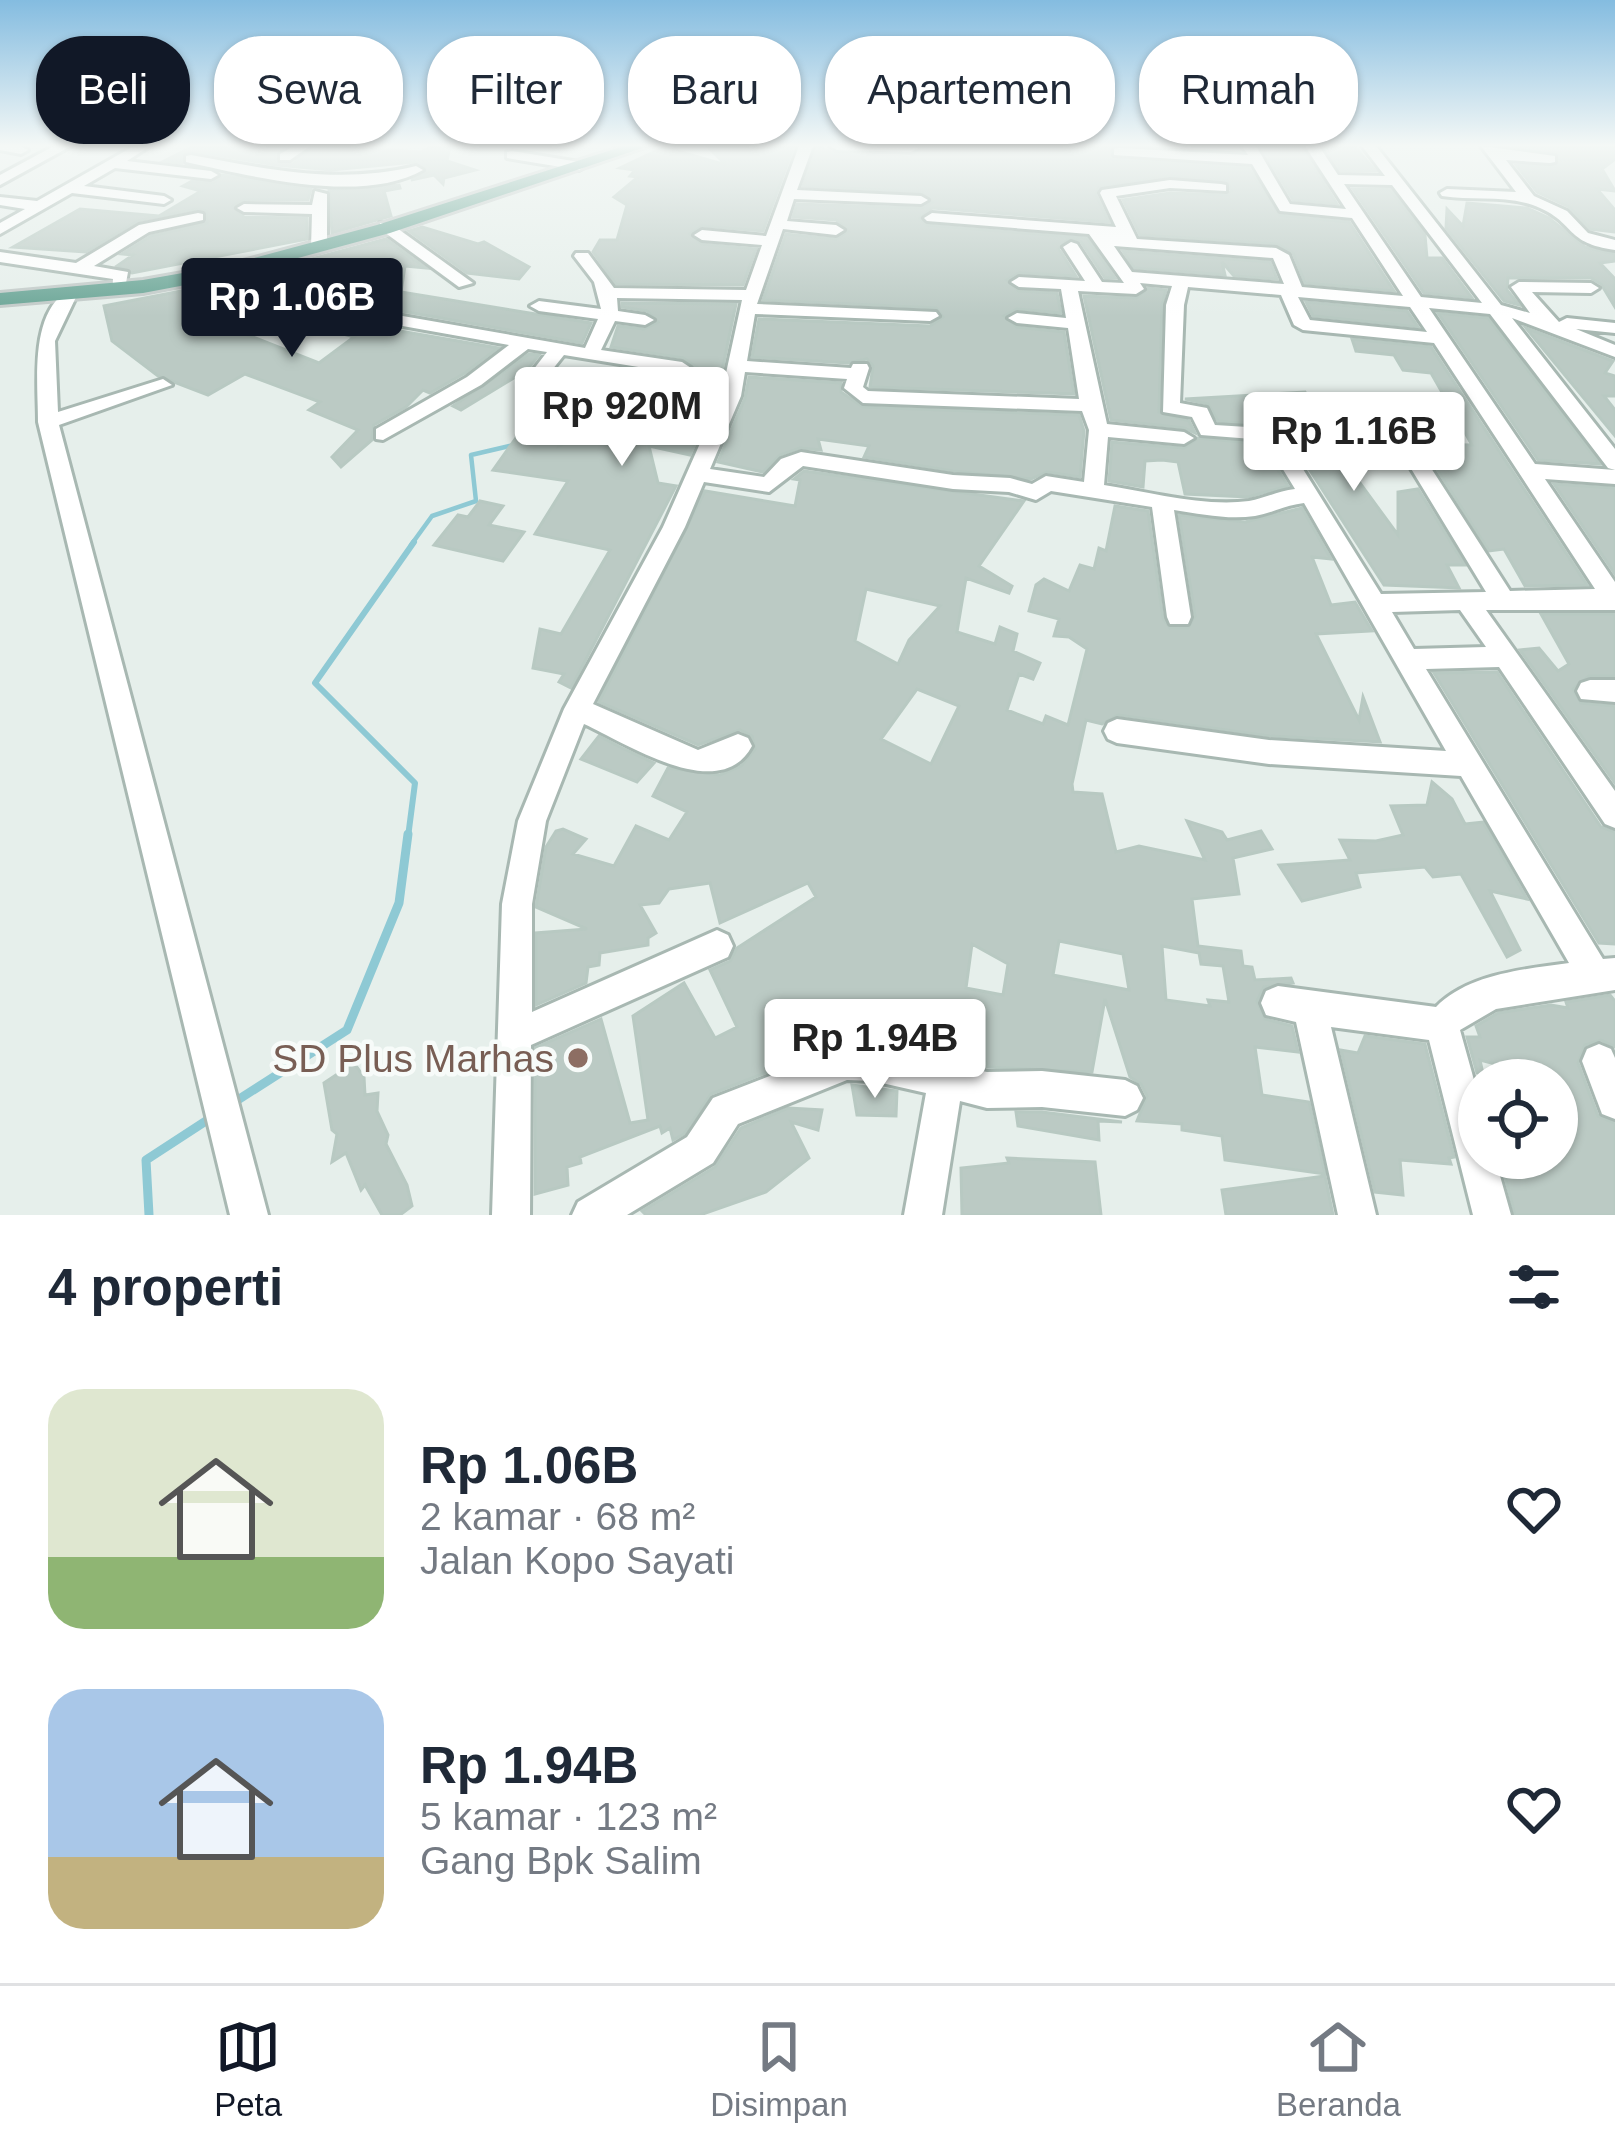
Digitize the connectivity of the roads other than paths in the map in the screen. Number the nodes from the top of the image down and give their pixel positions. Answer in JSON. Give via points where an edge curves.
{"nodes":[{"id":1,"x":12,"y":203,"type":"edge"},
{"id":2,"x":41,"y":203,"type":"edge"},
{"id":3,"x":42,"y":203,"type":"edge"},
{"id":4,"x":320,"y":203,"type":"edge"},
{"id":5,"x":460,"y":203,"type":"edge"},
{"id":6,"x":784,"y":203,"type":"edge"},
{"id":7,"x":1112,"y":203,"type":"edge"},
{"id":8,"x":1283,"y":203,"type":"edge"},
{"id":9,"x":1349,"y":203,"type":"edge"},
{"id":10,"x":1415,"y":203,"type":"edge"},
{"id":11,"x":1538,"y":203,"type":"edge"},
{"id":12,"x":35,"y":206,"type":"junction"},
{"id":13,"x":244,"y":208,"type":"dead end"},
{"id":14,"x":320,"y":210,"type":"junction"},
{"id":15,"x":1356,"y":214,"type":"junction"},
{"id":16,"x":198,"y":217,"type":"dead end"},
{"id":17,"x":932,"y":218,"type":"dead end"},
{"id":18,"x":0,"y":226,"type":"edge"},
{"id":19,"x":385,"y":226,"type":"junction"},
{"id":20,"x":836,"y":230,"type":"dead end"},
{"id":21,"x":772,"y":232,"type":"junction"},
{"id":22,"x":701,"y":235,"type":"dead end"},
{"id":23,"x":1099,"y":236,"type":"junction"},
{"id":24,"x":1128,"y":237,"type":"junction"},
{"id":25,"x":1615,"y":245,"type":"edge"},
{"id":26,"x":1071,"y":247,"type":"dead end"},
{"id":27,"x":319,"y":248,"type":"junction"},
{"id":28,"x":0,"y":256,"type":"edge"},
{"id":29,"x":582,"y":256,"type":"dead end"},
{"id":30,"x":224,"y":272,"type":"junction"},
{"id":31,"x":1130,"y":277,"type":"junction"},
{"id":32,"x":1181,"y":281,"type":"junction"},
{"id":33,"x":74,"y":282,"type":"junction"},
{"id":34,"x":1019,"y":282,"type":"dead end"},
{"id":35,"x":465,"y":284,"type":"dead end"},
{"id":36,"x":1069,"y":286,"type":"junction"},
{"id":37,"x":1591,"y":288,"type":"dead end"},
{"id":38,"x":1098,"y":289,"type":"junction"},
{"id":39,"x":1290,"y":289,"type":"junction"},
{"id":40,"x":609,"y":293,"type":"junction"},
{"id":41,"x":0,"y":299,"type":"edge"},
{"id":42,"x":1418,"y":300,"type":"junction"},
{"id":43,"x":749,"y":302,"type":"junction"},
{"id":44,"x":538,"y":306,"type":"dead end"},
{"id":45,"x":1497,"y":309,"type":"junction"},
{"id":46,"x":874,"y":314,"type":"junction"},
{"id":47,"x":611,"y":316,"type":"junction"},
{"id":48,"x":930,"y":316,"type":"dead end"},
{"id":49,"x":1017,"y":318,"type":"dead end"},
{"id":50,"x":645,"y":320,"type":"dead end"},
{"id":51,"x":1543,"y":321,"type":"junction"},
{"id":52,"x":1075,"y":324,"type":"junction"},
{"id":53,"x":1615,"y":328,"type":"edge"},
{"id":54,"x":873,"y":335,"type":"dead end"},
{"id":55,"x":1443,"y":339,"type":"junction"},
{"id":56,"x":524,"y":343,"type":"junction"},
{"id":57,"x":559,"y":349,"type":"junction"},
{"id":58,"x":1615,"y":352,"type":"edge"},
{"id":59,"x":590,"y":354,"type":"junction"},
{"id":60,"x":740,"y":366,"type":"junction"},
{"id":61,"x":682,"y":368,"type":"dead end"},
{"id":62,"x":163,"y":386,"type":"dead end"},
{"id":63,"x":1090,"y":405,"type":"junction"},
{"id":64,"x":586,"y":411,"type":"dead end"},
{"id":65,"x":48,"y":422,"type":"junction"},
{"id":66,"x":1099,"y":430,"type":"junction"},
{"id":67,"x":383,"y":434,"type":"dead end"},
{"id":68,"x":1184,"y":439,"type":"dead end"},
{"id":69,"x":1417,"y":462,"type":"dead end"},
{"id":70,"x":1615,"y":463,"type":"edge"},
{"id":71,"x":1528,"y":471,"type":"junction"},
{"id":72,"x":697,"y":474,"type":"junction"},
{"id":73,"x":1615,"y":477,"type":"edge"},
{"id":74,"x":1094,"y":484,"type":"dead end"},
{"id":75,"x":1310,"y":495,"type":"junction"},
{"id":76,"x":1162,"y":502,"type":"junction"},
{"id":77,"x":1614,"y":599,"type":"edge"},
{"id":78,"x":1466,"y":600,"type":"junction"},
{"id":79,"x":1504,"y":602,"type":"junction"},
{"id":80,"x":1372,"y":603,"type":"junction"},
{"id":81,"x":1179,"y":616,"type":"dead end"},
{"id":82,"x":1506,"y":657,"type":"junction"},
{"id":83,"x":1406,"y":659,"type":"junction"},
{"id":84,"x":577,"y":709,"type":"junction"},
{"id":85,"x":1117,"y":731,"type":"dead end"},
{"id":86,"x":738,"y":746,"type":"dead end"},
{"id":87,"x":1468,"y":764,"type":"junction"},
{"id":88,"x":1615,"y":815,"type":"edge"},
{"id":89,"x":717,"y":946,"type":"dead end"},
{"id":90,"x":1605,"y":975,"type":"edge"},
{"id":91,"x":1442,"y":1025,"type":"junction"},
{"id":92,"x":517,"y":1030,"type":"junction"},
{"id":93,"x":1599,"y":1060,"type":"dead end"},
{"id":94,"x":944,"y":1082,"type":"junction"},
{"id":95,"x":1125,"y":1098,"type":"dead end"},
{"id":96,"x":1615,"y":1101,"type":"edge"},
{"id":97,"x":249,"y":1215,"type":"edge"},
{"id":98,"x":511,"y":1215,"type":"edge"},
{"id":99,"x":591,"y":1215,"type":"edge"},
{"id":100,"x":923,"y":1215,"type":"edge"},
{"id":101,"x":1357,"y":1215,"type":"edge"},
{"id":102,"x":1492,"y":1215,"type":"edge"}],
"edges":[{"from":1,"to":12,"type":"street"},
{"from":2,"to":12,"type":"street"},
{"from":3,"to":12,"type":"street"},
{"from":4,"to":14,"type":"street"},
{"from":5,"to":19,"type":"main road"},
{"from":6,"to":21,"type":"street"},
{"from":7,"to":24,"type":"street"},
{"from":8,"to":15,"type":"street","via":[[1288,210]]},
{"from":9,"to":15,"type":"street"},
{"from":10,"to":45,"type":"street"},
{"from":11,"to":25,"type":"street","via":[[1583,241]]},
{"from":12,"to":18,"type":"street"},
{"from":13,"to":14,"type":"street"},
{"from":14,"to":27,"type":"street"},
{"from":15,"to":42,"type":"street"},
{"from":16,"to":33,"type":"street","via":[[144,228]]},
{"from":17,"to":23,"type":"street","via":[[996,215]]},
{"from":19,"to":27,"type":"main road"},
{"from":19,"to":35,"type":"street"},
{"from":20,"to":21,"type":"street"},
{"from":21,"to":22,"type":"street"},
{"from":21,"to":43,"type":"street"},
{"from":23,"to":24,"type":"street"},
{"from":23,"to":31,"type":"street"},
{"from":24,"to":39,"type":"street","via":[[1276,253]]},
{"from":26,"to":38,"type":"street"},
{"from":27,"to":30,"type":"main road"},
{"from":28,"to":33,"type":"street"},
{"from":29,"to":40,"type":"street"},
{"from":30,"to":33,"type":"main road","via":[[118,290]]},
{"from":30,"to":56,"type":"street","via":[[247,293]]},
{"from":31,"to":32,"type":"street"},
{"from":31,"to":38,"type":"street","via":[[1136,290]]},
{"from":32,"to":39,"type":"street"},
{"from":32,"to":75,"type":"street","via":[[1170,408],[1200,412],[1208,430],[1271,434]]},
{"from":33,"to":41,"type":"main road"},
{"from":33,"to":65,"type":"street","via":[[46,341]]},
{"from":34,"to":36,"type":"street"},
{"from":36,"to":38,"type":"street"},
{"from":36,"to":52,"type":"street"},
{"from":37,"to":51,"type":"street","via":[[1519,287]]},
{"from":39,"to":42,"type":"street"},
{"from":39,"to":55,"type":"street","via":[[1302,324]]},
{"from":40,"to":43,"type":"street"},
{"from":40,"to":47,"type":"street"},
{"from":42,"to":45,"type":"street"},
{"from":42,"to":55,"type":"street"},
{"from":43,"to":46,"type":"street"},
{"from":43,"to":60,"type":"street"},
{"from":44,"to":47,"type":"street"},
{"from":45,"to":51,"type":"street"},
{"from":45,"to":70,"type":"street"},
{"from":46,"to":48,"type":"street"},
{"from":46,"to":54,"type":"street"},
{"from":47,"to":50,"type":"street"},
{"from":47,"to":59,"type":"street"},
{"from":49,"to":52,"type":"street"},
{"from":51,"to":53,"type":"street"},
{"from":51,"to":58,"type":"street"},
{"from":52,"to":63,"type":"street"},
{"from":55,"to":71,"type":"street"},
{"from":56,"to":57,"type":"street"},
{"from":56,"to":67,"type":"street"},
{"from":57,"to":59,"type":"street"},
{"from":57,"to":64,"type":"street","via":[[538,384]]},
{"from":59,"to":61,"type":"street"},
{"from":60,"to":63,"type":"street","via":[[857,371],[853,391],[863,397]]},
{"from":60,"to":72,"type":"street"},
{"from":62,"to":65,"type":"street"},
{"from":63,"to":66,"type":"street"},
{"from":65,"to":97,"type":"street"},
{"from":66,"to":68,"type":"street"},
{"from":66,"to":74,"type":"street"},
{"from":69,"to":79,"type":"street"},
{"from":71,"to":73,"type":"street"},
{"from":71,"to":77,"type":"street"},
{"from":72,"to":76,"type":"street","via":[[769,484],[792,462],[816,460],[1036,493],[1046,483]]},
{"from":72,"to":84,"type":"street"},
{"from":75,"to":76,"type":"street","via":[[1242,510]]},
{"from":75,"to":80,"type":"street"},
{"from":76,"to":81,"type":"street"},
{"from":77,"to":79,"type":"street"},
{"from":78,"to":79,"type":"street"},
{"from":78,"to":80,"type":"street"},
{"from":78,"to":82,"type":"street"},
{"from":80,"to":83,"type":"street"},
{"from":82,"to":83,"type":"street"},
{"from":82,"to":88,"type":"street"},
{"from":83,"to":87,"type":"street"},
{"from":84,"to":86,"type":"street","via":[[696,762]]},
{"from":84,"to":92,"type":"street","via":[[525,851]]},
{"from":85,"to":87,"type":"street","via":[[1269,752]]},
{"from":87,"to":90,"type":"street"},
{"from":89,"to":92,"type":"street"},
{"from":90,"to":91,"type":"street","via":[[1478,998],[1452,1009]]},
{"from":91,"to":101,"type":"street","via":[[1294,1004]]},
{"from":91,"to":102,"type":"street"},
{"from":92,"to":98,"type":"street"},
{"from":93,"to":96,"type":"street"},
{"from":94,"to":95,"type":"street"},
{"from":94,"to":99,"type":"street","via":[[874,1064],[834,1066],[726,1111],[700,1150]]},
{"from":94,"to":100,"type":"street"}]}
